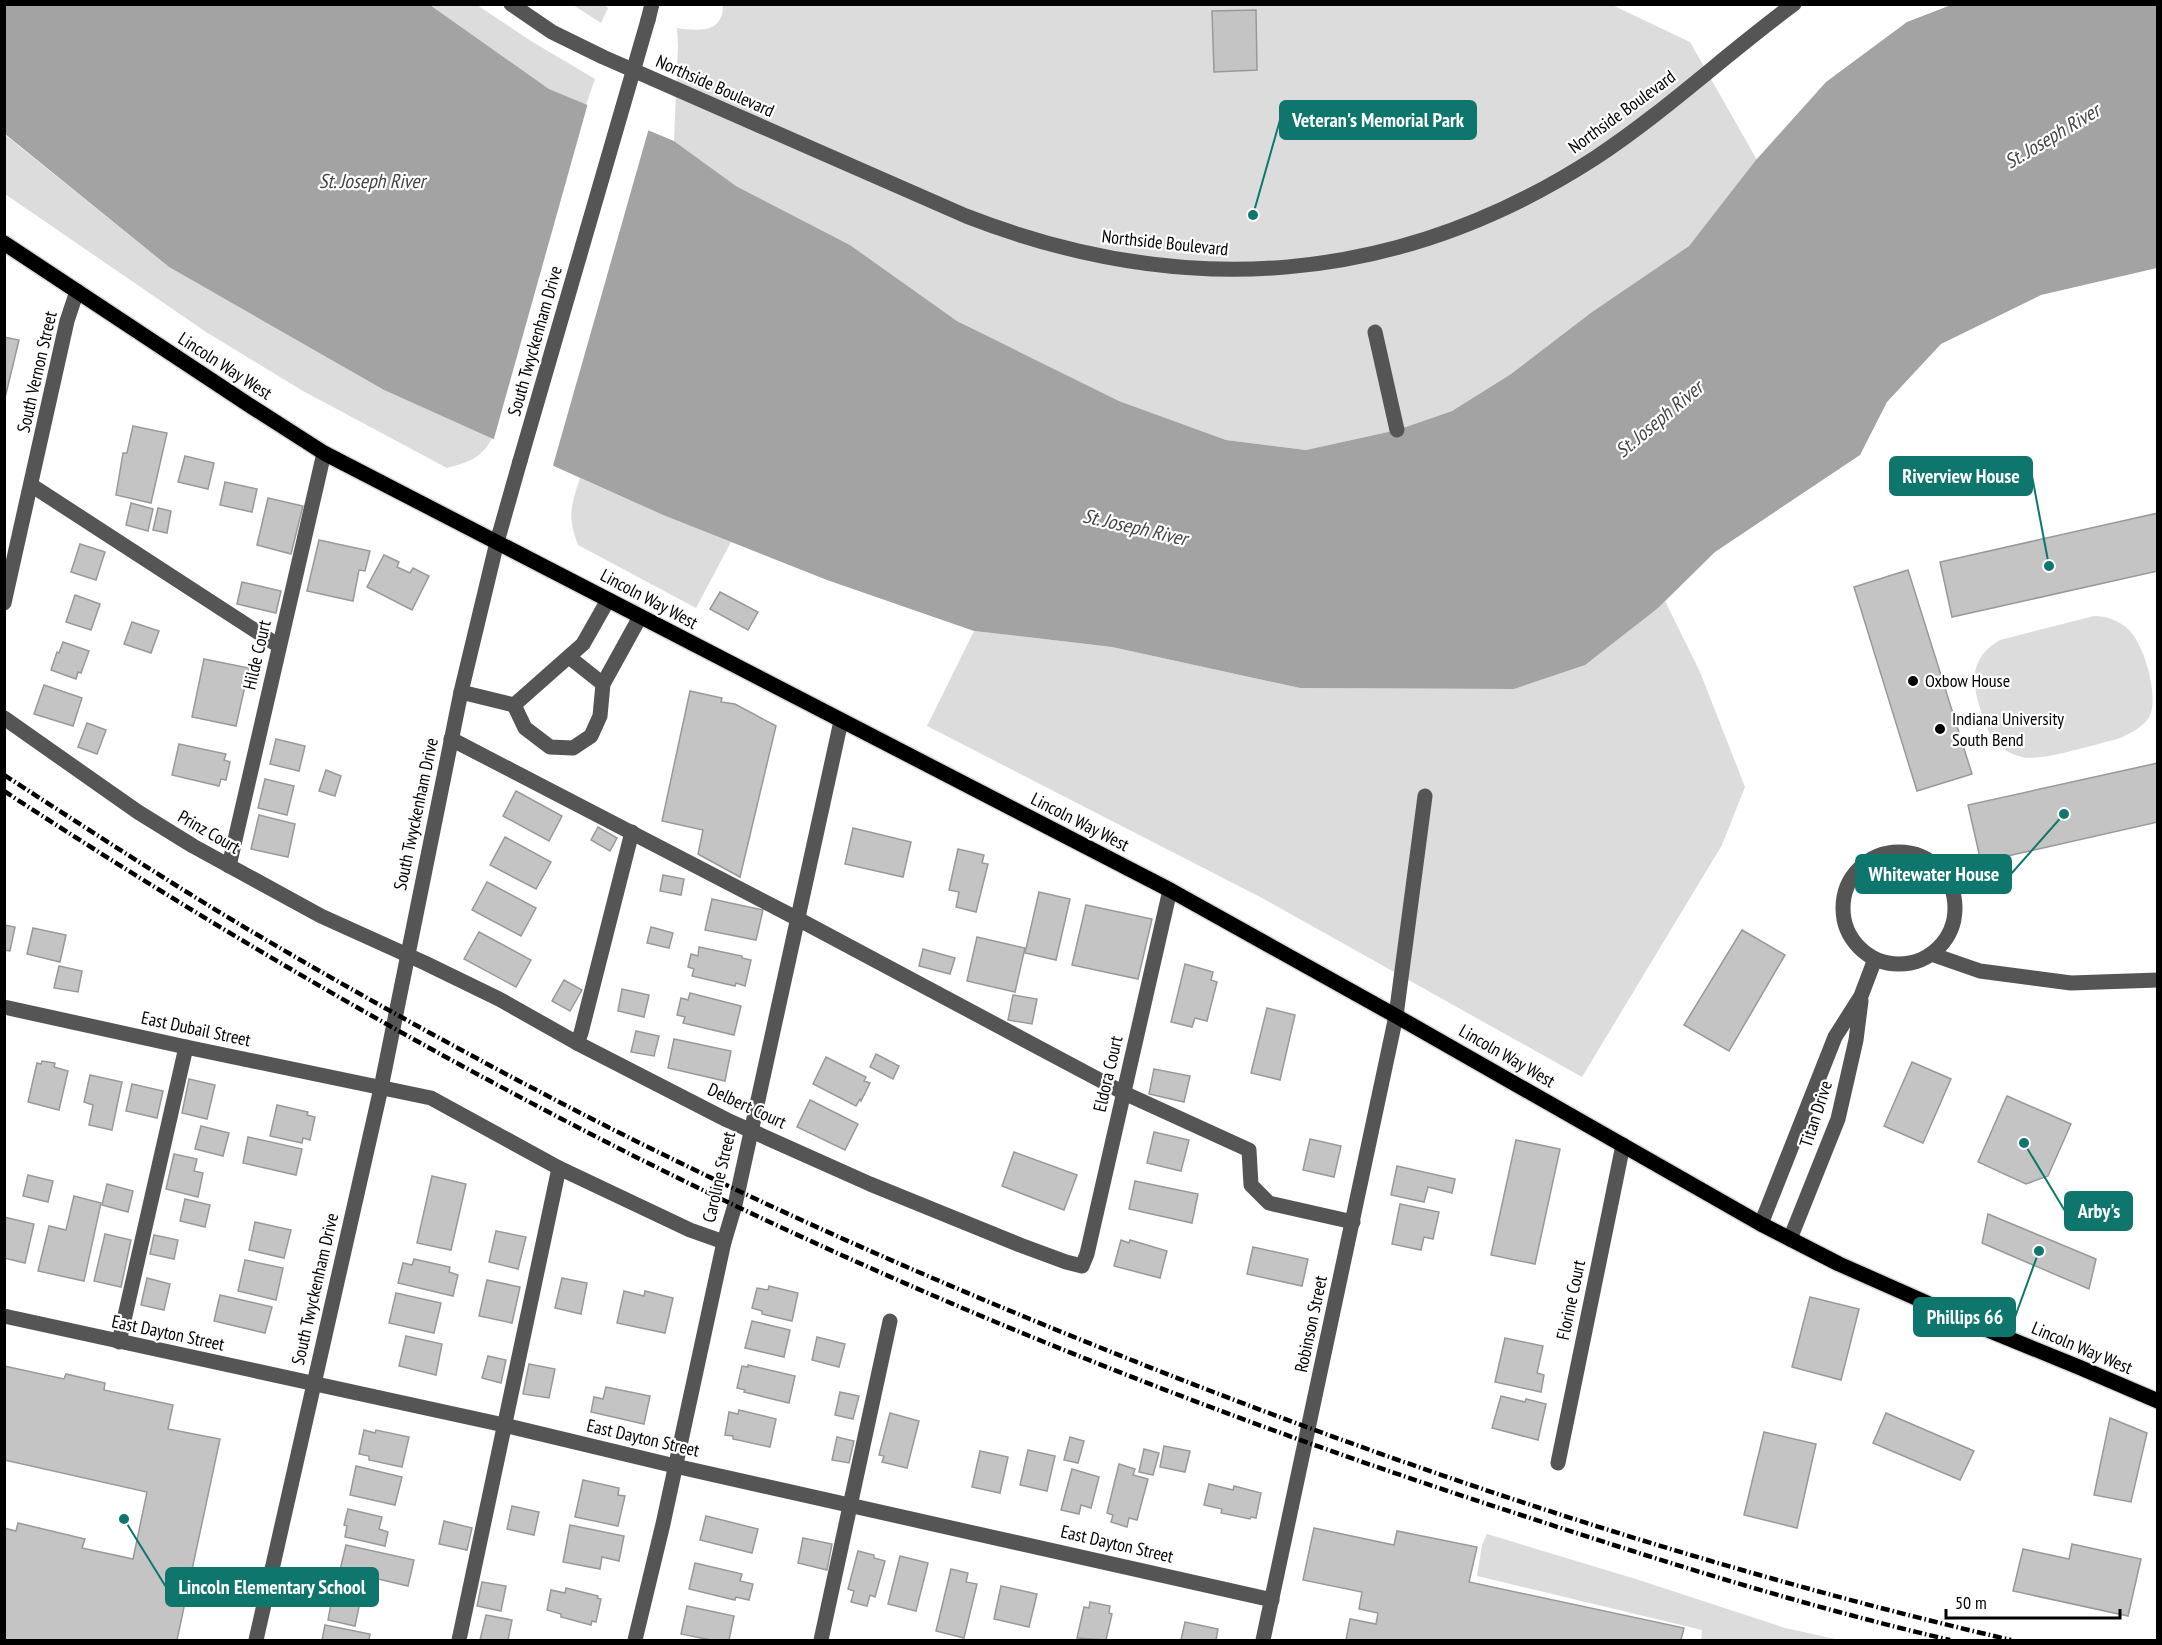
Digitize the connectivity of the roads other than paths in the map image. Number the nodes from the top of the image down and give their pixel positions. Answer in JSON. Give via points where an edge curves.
{"nodes":[{"id":1,"x":511,"y":4,"type":"edge"},
{"id":2,"x":652,"y":4,"type":"edge"},
{"id":3,"x":1794,"y":4,"type":"edge"},
{"id":4,"x":4,"y":243,"type":"edge"},
{"id":5,"x":77,"y":291,"type":"junction"},
{"id":6,"x":1375,"y":332,"type":"dead end"},
{"id":7,"x":1397,"y":430,"type":"dead end"},
{"id":8,"x":324,"y":453,"type":"junction"},
{"id":9,"x":31,"y":485,"type":"junction"},
{"id":10,"x":497,"y":542,"type":"junction"},
{"id":11,"x":608,"y":600,"type":"junction"},
{"id":12,"x":4,"y":603,"type":"edge"},
{"id":13,"x":640,"y":617,"type":"junction"},
{"id":14,"x":279,"y":646,"type":"junction"},
{"id":15,"x":569,"y":657,"type":"junction"},
{"id":16,"x":603,"y":684,"type":"junction"},
{"id":17,"x":461,"y":692,"type":"junction"},
{"id":18,"x":514,"y":705,"type":"junction"},
{"id":19,"x":4,"y":718,"type":"edge"},
{"id":20,"x":841,"y":721,"type":"junction"},
{"id":21,"x":452,"y":739,"type":"junction"},
{"id":22,"x":1425,"y":796,"type":"dead end"},
{"id":23,"x":632,"y":832,"type":"junction"},
{"id":24,"x":229,"y":866,"type":"junction"},
{"id":25,"x":1170,"y":890,"type":"junction"},
{"id":26,"x":796,"y":918,"type":"junction"},
{"id":27,"x":1931,"y":954,"type":"junction"},
{"id":28,"x":407,"y":955,"type":"junction"},
{"id":29,"x":1875,"y":959,"type":"junction"},
{"id":30,"x":2157,"y":980,"type":"edge"},
{"id":31,"x":1861,"y":996,"type":"junction"},
{"id":32,"x":4,"y":1007,"type":"edge"},
{"id":33,"x":1396,"y":1016,"type":"junction"},
{"id":34,"x":577,"y":1043,"type":"junction"},
{"id":35,"x":186,"y":1047,"type":"junction"},
{"id":36,"x":381,"y":1088,"type":"junction"},
{"id":37,"x":1124,"y":1093,"type":"junction"},
{"id":38,"x":750,"y":1130,"type":"junction"},
{"id":39,"x":1623,"y":1145,"type":"junction"},
{"id":40,"x":559,"y":1168,"type":"junction"},
{"id":41,"x":1353,"y":1222,"type":"junction"},
{"id":42,"x":1761,"y":1224,"type":"junction"},
{"id":43,"x":1790,"y":1239,"type":"junction"},
{"id":44,"x":724,"y":1242,"type":"junction"},
{"id":45,"x":1082,"y":1266,"type":"joint"},
{"id":46,"x":4,"y":1316,"type":"edge"},
{"id":47,"x":890,"y":1321,"type":"dead end"},
{"id":48,"x":119,"y":1342,"type":"junction"},
{"id":49,"x":312,"y":1384,"type":"junction"},
{"id":50,"x":2157,"y":1401,"type":"edge"},
{"id":51,"x":504,"y":1425,"type":"junction"},
{"id":52,"x":1558,"y":1462,"type":"dead end"},
{"id":53,"x":675,"y":1466,"type":"junction"},
{"id":54,"x":851,"y":1504,"type":"junction"},
{"id":55,"x":1272,"y":1599,"type":"junction"},
{"id":56,"x":256,"y":1641,"type":"edge"},
{"id":57,"x":459,"y":1641,"type":"edge"},
{"id":58,"x":636,"y":1641,"type":"edge"},
{"id":59,"x":821,"y":1641,"type":"edge"},
{"id":60,"x":1263,"y":1641,"type":"edge"}],
"edges":[{"from":1,"to":3,"type":"street","name":"Northside Boulevard","via":[[552,32],[603,57],[994,227],[1094,256],[1180,268],[1230,270],[1298,266],[1378,252],[1447,233],[1502,210],[1597,157]]},
{"from":2,"to":10,"type":"street","name":"South Twyckenham Drive","bridge":true},
{"from":4,"to":5,"type":"main road","name":"Lincoln Way West"},
{"from":5,"to":8,"type":"main road","name":"Lincoln Way West"},
{"from":5,"to":9,"type":"street","name":"South Vernon Street"},
{"from":6,"to":7,"type":"street"},
{"from":8,"to":10,"type":"main road","name":"Lincoln Way West"},
{"from":8,"to":14,"type":"street","name":"Hilde Court"},
{"from":9,"to":12,"type":"street","name":"South Vernon Street"},
{"from":9,"to":14,"type":"street"},
{"from":10,"to":11,"type":"main road","name":"Lincoln Way West"},
{"from":10,"to":17,"type":"street","name":"South Twyckenham Drive"},
{"from":11,"to":13,"type":"main road","name":"Lincoln Way West"},
{"from":11,"to":15,"type":"street","via":[[583,644]]},
{"from":13,"to":16,"type":"street"},
{"from":13,"to":20,"type":"main road","name":"Lincoln Way West"},
{"from":14,"to":24,"type":"street","name":"Hilde Court"},
{"from":15,"to":16,"type":"street"},
{"from":15,"to":18,"type":"street"},
{"from":16,"to":18,"type":"street","via":[[600,716],[591,736],[573,748],[550,747],[525,728]]},
{"from":17,"to":18,"type":"street"},
{"from":17,"to":21,"type":"street","name":"South Twyckenham Drive"},
{"from":19,"to":24,"type":"street","name":"Prinz Court","via":[[138,812]]},
{"from":20,"to":25,"type":"main road","name":"Lincoln Way West"},
{"from":20,"to":26,"type":"street","name":"Caroline Street"},
{"from":21,"to":23,"type":"street"},
{"from":21,"to":28,"type":"street","name":"South Twyckenham Drive"},
{"from":22,"to":33,"type":"street","name":"Robinson Street"},
{"from":23,"to":26,"type":"street"},
{"from":23,"to":34,"type":"street"},
{"from":24,"to":28,"type":"street","name":"Prinz Court","via":[[321,916]]},
{"from":25,"to":33,"type":"main road","name":"Lincoln Way West"},
{"from":25,"to":37,"type":"street","name":"Eldora Court"},
{"from":26,"to":37,"type":"street"},
{"from":26,"to":38,"type":"street","name":"Caroline Street"},
{"from":27,"to":29,"type":"street","via":[[1893,964]]},
{"from":27,"to":29,"type":"street","via":[[1944,942],[1952,926],[1955,905],[1950,884],[1940,869],[1922,856],[1901,851],[1881,854],[1862,864],[1844,893],[1842,913],[1849,933],[1859,948]]},
{"from":27,"to":30,"type":"street","via":[[1980,971],[2071,983]]},
{"from":28,"to":34,"type":"street","name":"Delbert Court","via":[[499,999]]},
{"from":28,"to":36,"type":"street","name":"South Twyckenham Drive"},
{"from":29,"to":31,"type":"street","name":"Titan Drive"},
{"from":31,"to":42,"type":"street","name":"Titan Drive","via":[[1835,1037]]},
{"from":31,"to":43,"type":"street","name":"Titan Drive","via":[[1856,1040],[1838,1119]]},
{"from":32,"to":35,"type":"street","name":"East Dubail Street"},
{"from":33,"to":39,"type":"main road","name":"Lincoln Way West"},
{"from":33,"to":41,"type":"street","name":"Robinson Street"},
{"from":34,"to":38,"type":"street","name":"Delbert Court"},
{"from":35,"to":36,"type":"street","name":"East Dubail Street"},
{"from":35,"to":48,"type":"street"},
{"from":36,"to":40,"type":"street","name":"East Dubail Street","via":[[431,1098]]},
{"from":36,"to":49,"type":"street","name":"South Twyckenham Drive"},
{"from":37,"to":41,"type":"street","via":[[1249,1150],[1251,1185],[1269,1203]]},
{"from":37,"to":45,"type":"street","name":"Eldora Court"},
{"from":38,"to":44,"type":"street","name":"Caroline Street"},
{"from":38,"to":45,"type":"street","name":"Delbert Court","via":[[1020,1245]]},
{"from":39,"to":42,"type":"main road","name":"Lincoln Way West"},
{"from":39,"to":52,"type":"street","name":"Florine Court"},
{"from":40,"to":44,"type":"street","name":"East Dubail Street"},
{"from":40,"to":51,"type":"street"},
{"from":41,"to":55,"type":"street","name":"Robinson Street"},
{"from":42,"to":43,"type":"main road","name":"Lincoln Way West"},
{"from":43,"to":50,"type":"main road","name":"Lincoln Way West","via":[[1988,1330]]},
{"from":44,"to":53,"type":"street","name":"Caroline Street"},
{"from":46,"to":48,"type":"street","name":"East Dayton Street"},
{"from":47,"to":54,"type":"street"},
{"from":48,"to":49,"type":"street","name":"East Dayton Street"},
{"from":49,"to":51,"type":"street","name":"East Dayton Street"},
{"from":49,"to":56,"type":"street","name":"South Twyckenham Drive"},
{"from":51,"to":53,"type":"street","name":"East Dayton Street"},
{"from":51,"to":57,"type":"street"},
{"from":53,"to":54,"type":"street","name":"East Dayton Street"},
{"from":53,"to":58,"type":"street","name":"Caroline Street"},
{"from":54,"to":55,"type":"street","name":"East Dayton Street"},
{"from":54,"to":59,"type":"street"},
{"from":55,"to":60,"type":"street","name":"Robinson Street"}]}
